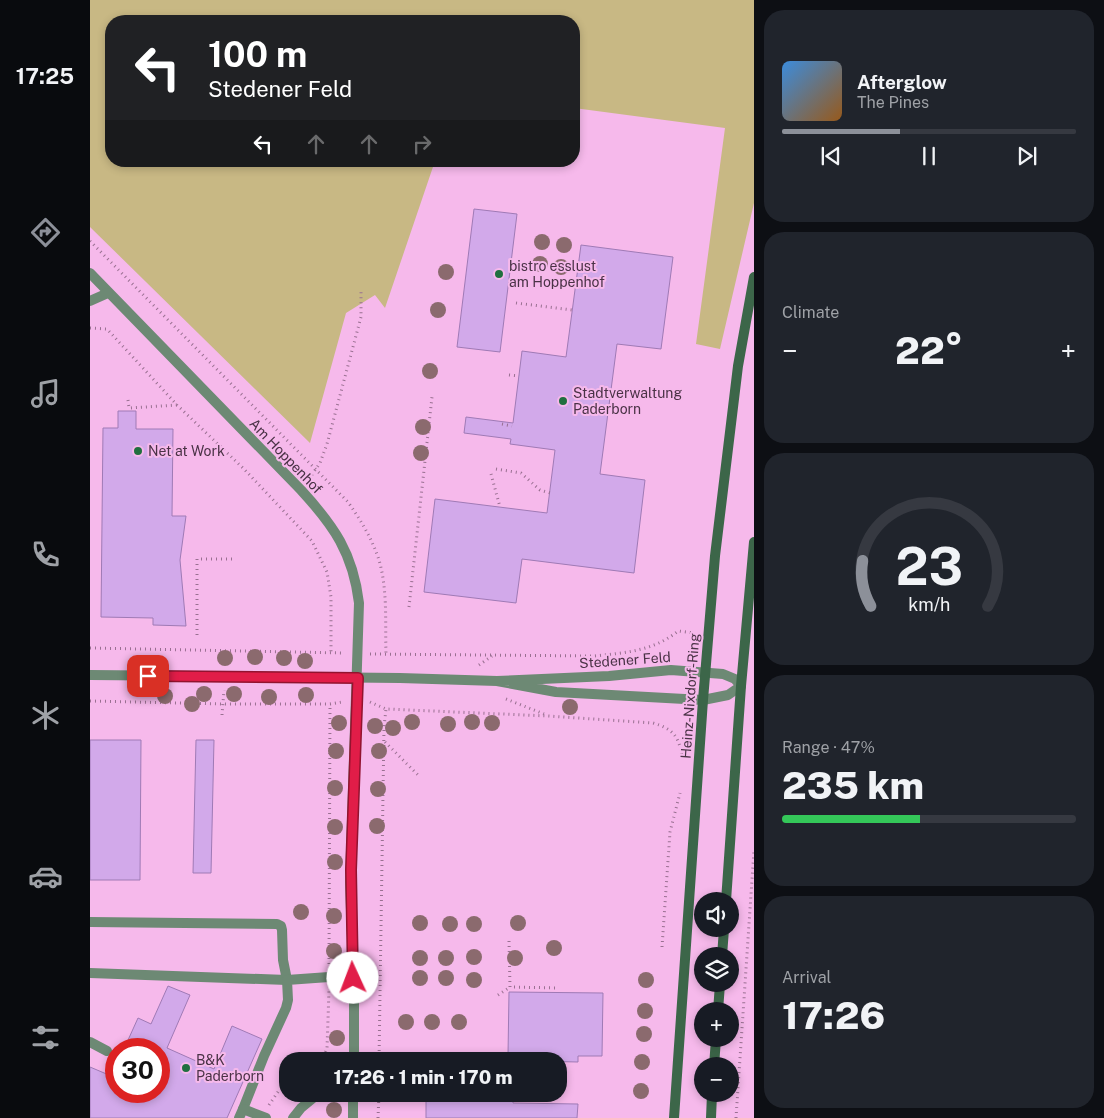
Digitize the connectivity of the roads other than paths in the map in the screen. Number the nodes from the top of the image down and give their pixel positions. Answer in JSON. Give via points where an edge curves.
{"nodes":[{"id":1,"x":90,"y":273,"type":"edge"},
{"id":2,"x":754,"y":277,"type":"edge"},
{"id":3,"x":108,"y":293,"type":"junction"},
{"id":4,"x":90,"y":301,"type":"edge"},
{"id":5,"x":754,"y":542,"type":"edge"},
{"id":6,"x":705,"y":671,"type":"junction"},
{"id":7,"x":90,"y":675,"type":"edge"},
{"id":8,"x":358,"y":678,"type":"junction"},
{"id":9,"x":497,"y":681,"type":"junction"},
{"id":10,"x":741,"y":686,"type":"junction"},
{"id":11,"x":703,"y":700,"type":"junction"},
{"id":12,"x":727,"y":892,"type":"edge"},
{"id":13,"x":90,"y":922,"type":"edge"},
{"id":14,"x":90,"y":973,"type":"edge"},
{"id":15,"x":353,"y":978,"type":"junction"},
{"id":16,"x":287,"y":980,"type":"junction"},
{"id":17,"x":90,"y":1042,"type":"edge"},
{"id":18,"x":105,"y":1050,"type":"edge"},
{"id":19,"x":353,"y":1052,"type":"edge"},
{"id":20,"x":308,"y":1102,"type":"edge"},
{"id":21,"x":353,"y":1102,"type":"edge"},
{"id":22,"x":712,"y":1102,"type":"edge"},
{"id":23,"x":241,"y":1114,"type":"edge"},
{"id":24,"x":266,"y":1118,"type":"edge"},
{"id":25,"x":293,"y":1118,"type":"edge"},
{"id":26,"x":353,"y":1118,"type":"edge"},
{"id":27,"x":674,"y":1118,"type":"edge"},
{"id":28,"x":711,"y":1118,"type":"edge"}],
"edges":[{"from":1,"to":3,"type":"street","name":"Am Hoppenhof"},
{"from":2,"to":6,"type":"main road","name":"Heinz-Nixdorf-Ring","via":[[738,366],[723,482]]},
{"from":3,"to":4,"type":"street"},
{"from":3,"to":8,"type":"street","name":"Am Hoppenhof","via":[[301,490],[341,541],[360,603]]},
{"from":5,"to":10,"type":"main road"},
{"from":6,"to":9,"type":"street","name":"Stedener Feld","via":[[671,670]]},
{"from":6,"to":10,"type":"street","name":"Stedener Feld","via":[[730,676]]},
{"from":6,"to":11,"type":"main road","name":"Heinz-Nixdorf-Ring"},
{"from":7,"to":8,"type":"street","name":"Stedener Feld"},
{"from":8,"to":9,"type":"street","name":"Stedener Feld"},
{"from":8,"to":15,"type":"street","via":[[350,876]]},
{"from":9,"to":11,"type":"street","name":"Stedener Feld","via":[[556,692]]},
{"from":10,"to":11,"type":"street","name":"Stedener Feld","via":[[728,695]]},
{"from":10,"to":12,"type":"main road"},
{"from":11,"to":27,"type":"main road","name":"Heinz-Nixdorf-Ring"},
{"from":13,"to":16,"type":"street","via":[[277,924],[282,930]]},
{"from":14,"to":16,"type":"street"},
{"from":15,"to":16,"type":"street"},
{"from":15,"to":19,"type":"street"},
{"from":16,"to":23,"type":"street","via":[[286,1008]]},
{"from":17,"to":18,"type":"street"},
{"from":20,"to":25,"type":"street"},
{"from":21,"to":26,"type":"street"},
{"from":22,"to":28,"type":"main road"},
{"from":23,"to":24,"type":"street"}]}
